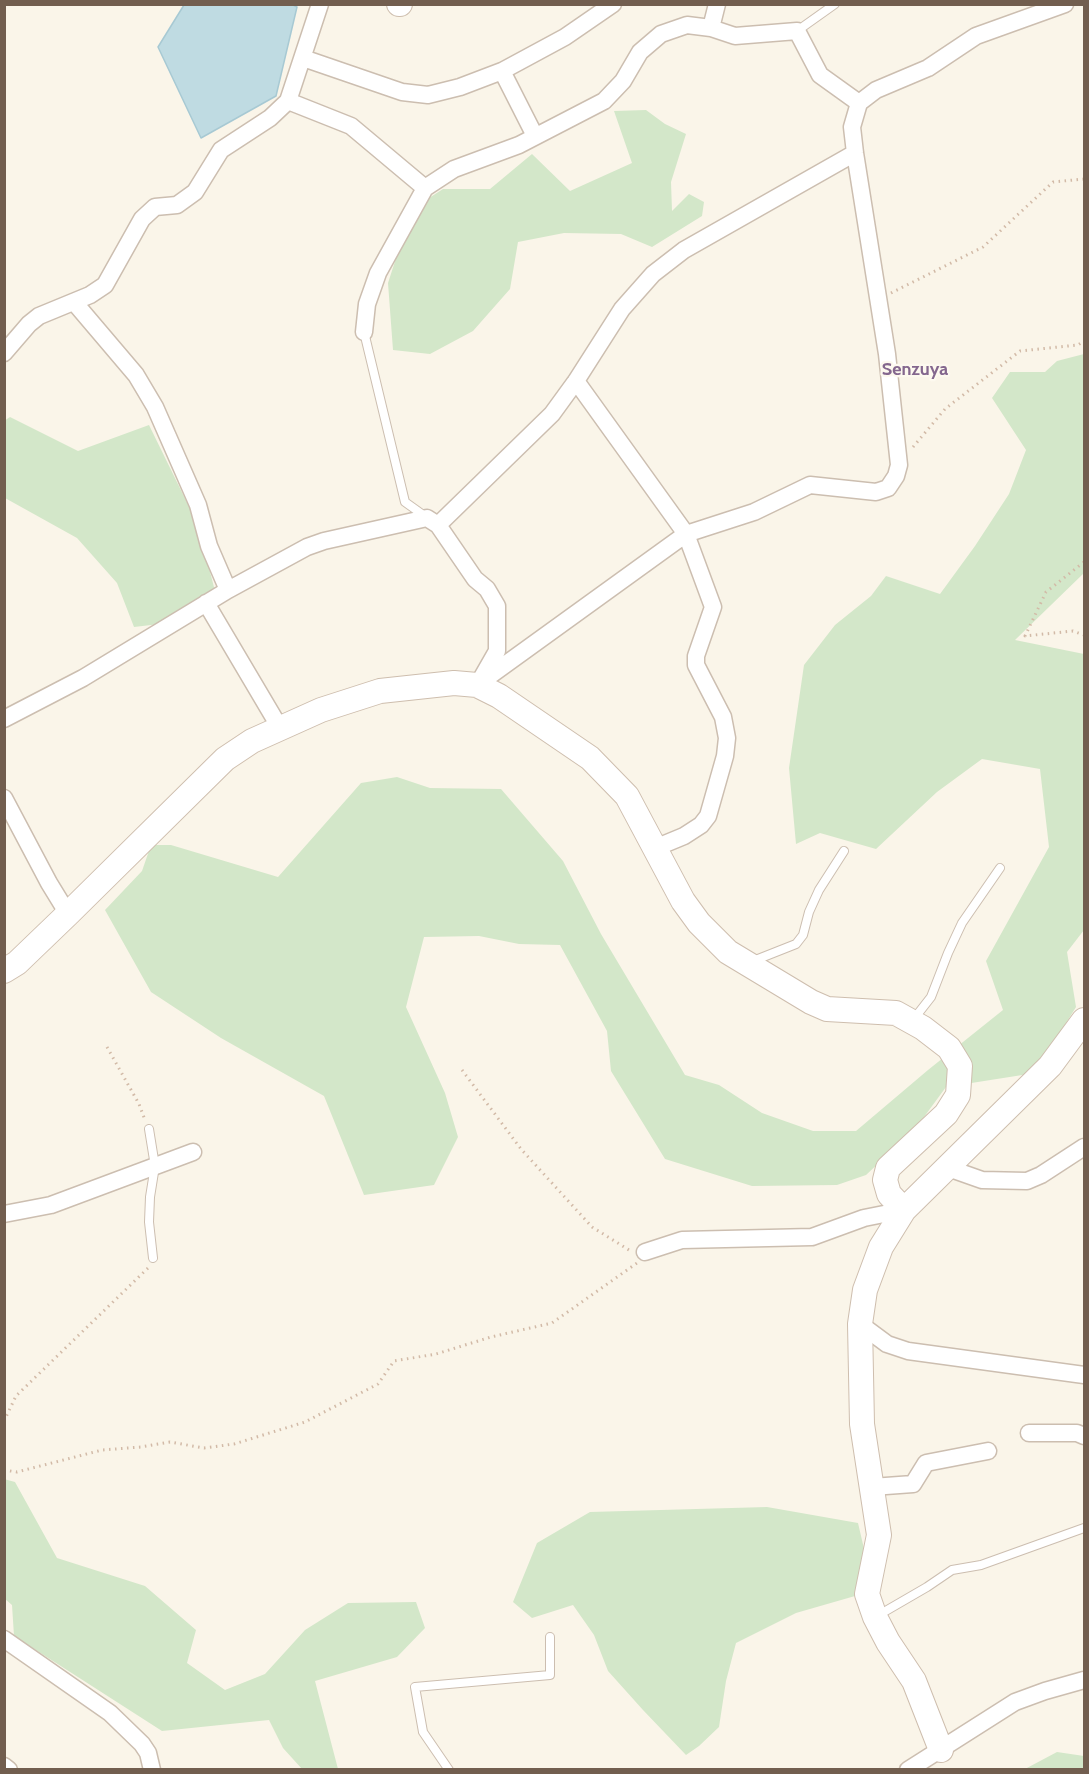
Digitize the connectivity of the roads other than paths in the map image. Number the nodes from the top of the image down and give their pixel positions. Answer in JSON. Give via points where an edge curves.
{"nodes":[{"id":1,"x":320,"y":4,"type":"edge"},
{"id":2,"x":613,"y":4,"type":"edge"},
{"id":3,"x":717,"y":4,"type":"edge"},
{"id":4,"x":835,"y":4,"type":"edge"},
{"id":5,"x":1065,"y":4,"type":"edge"},
{"id":6,"x":711,"y":28,"type":"junction"},
{"id":7,"x":797,"y":32,"type":"junction"},
{"id":8,"x":303,"y":58,"type":"junction"},
{"id":9,"x":502,"y":71,"type":"junction"},
{"id":10,"x":288,"y":101,"type":"junction"},
{"id":11,"x":859,"y":103,"type":"junction"},
{"id":12,"x":535,"y":136,"type":"junction"},
{"id":13,"x":855,"y":153,"type":"junction"},
{"id":14,"x":425,"y":188,"type":"junction"},
{"id":15,"x":74,"y":302,"type":"junction"},
{"id":16,"x":364,"y":332,"type":"joint"},
{"id":17,"x":4,"y":353,"type":"edge"},
{"id":18,"x":576,"y":381,"type":"junction"},
{"id":19,"x":432,"y":522,"type":"junction"},
{"id":20,"x":686,"y":534,"type":"junction"},
{"id":21,"x":228,"y":590,"type":"junction"},
{"id":22,"x":206,"y":603,"type":"junction"},
{"id":23,"x":477,"y":685,"type":"junction"},
{"id":24,"x":4,"y":719,"type":"edge"},
{"id":25,"x":280,"y":728,"type":"junction"},
{"id":26,"x":4,"y":798,"type":"edge"},
{"id":27,"x":655,"y":848,"type":"junction"},
{"id":28,"x":844,"y":851,"type":"dead end"},
{"id":29,"x":1000,"y":868,"type":"dead end"},
{"id":30,"x":68,"y":914,"type":"junction"},
{"id":31,"x":747,"y":963,"type":"junction"},
{"id":32,"x":4,"y":971,"type":"edge"},
{"id":33,"x":1084,"y":1020,"type":"edge"},
{"id":34,"x":911,"y":1022,"type":"junction"},
{"id":35,"x":148,"y":1129,"type":"road end"},
{"id":36,"x":1084,"y":1148,"type":"edge"},
{"id":37,"x":193,"y":1152,"type":"dead end"},
{"id":38,"x":155,"y":1166,"type":"junction"},
{"id":39,"x":948,"y":1168,"type":"junction"},
{"id":40,"x":904,"y":1210,"type":"junction"},
{"id":41,"x":4,"y":1214,"type":"edge"},
{"id":42,"x":645,"y":1252,"type":"road end"},
{"id":43,"x":153,"y":1258,"type":"road end"},
{"id":44,"x":860,"y":1324,"type":"junction"},
{"id":45,"x":1084,"y":1375,"type":"edge"},
{"id":46,"x":1029,"y":1433,"type":"dead end"},
{"id":47,"x":1084,"y":1436,"type":"edge"},
{"id":48,"x":988,"y":1450,"type":"dead end"},
{"id":49,"x":872,"y":1487,"type":"junction"},
{"id":50,"x":1084,"y":1528,"type":"edge"},
{"id":51,"x":875,"y":1617,"type":"junction"},
{"id":52,"x":550,"y":1637,"type":"dead end"},
{"id":53,"x":4,"y":1639,"type":"edge"},
{"id":54,"x":1084,"y":1680,"type":"edge"},
{"id":55,"x":941,"y":1750,"type":"junction"},
{"id":56,"x":4,"y":1766,"type":"edge"},
{"id":57,"x":9,"y":1770,"type":"edge"},
{"id":58,"x":152,"y":1770,"type":"edge"},
{"id":59,"x":449,"y":1770,"type":"edge"},
{"id":60,"x":908,"y":1770,"type":"edge"}],
"edges":[{"from":1,"to":8,"type":"street"},
{"from":2,"to":9,"type":"street","via":[[565,37]]},
{"from":3,"to":6,"type":"street"},
{"from":4,"to":7,"type":"lane"},
{"from":5,"to":11,"type":"street","via":[[976,36],[928,68],[876,90]]},
{"from":6,"to":7,"type":"street","via":[[735,36]]},
{"from":6,"to":12,"type":"street","via":[[687,25],[661,34],[640,52],[623,81],[604,101]]},
{"from":7,"to":11,"type":"street","via":[[820,75]]},
{"from":8,"to":9,"type":"street","via":[[402,92],[428,95]]},
{"from":8,"to":10,"type":"street"},
{"from":9,"to":12,"type":"street"},
{"from":10,"to":14,"type":"street","via":[[351,126]]},
{"from":10,"to":15,"type":"street","via":[[270,118],[221,150],[195,192],[177,205],[155,207],[142,219],[105,285]]},
{"from":11,"to":13,"type":"street","via":[[852,127]]},
{"from":12,"to":14,"type":"street","via":[[454,169]]},
{"from":13,"to":18,"type":"street","via":[[684,250],[653,273],[622,309]]},
{"from":13,"to":20,"type":"street","via":[[887,354],[896,476],[888,488],[876,492],[810,484],[754,512]]},
{"from":14,"to":16,"type":"street","via":[[378,273],[367,304]]},
{"from":15,"to":17,"type":"street","via":[[28,324]]},
{"from":15,"to":21,"type":"street","via":[[136,375],[155,407],[198,505],[209,546]]},
{"from":16,"to":19,"type":"lane","via":[[405,502]]},
{"from":18,"to":19,"type":"street","via":[[552,414]]},
{"from":18,"to":20,"type":"street"},
{"from":19,"to":21,"type":"street","via":[[324,541]]},
{"from":19,"to":23,"type":"street","via":[[497,606],[498,651]]},
{"from":20,"to":23,"type":"street"},
{"from":20,"to":27,"type":"street","via":[[713,607],[696,665],[723,717],[727,738],[708,816],[684,836]]},
{"from":21,"to":22,"type":"street"},
{"from":22,"to":24,"type":"street","via":[[83,678]]},
{"from":22,"to":25,"type":"street"},
{"from":23,"to":25,"type":"street","via":[[454,683],[380,691]]},
{"from":23,"to":27,"type":"street","via":[[590,758],[627,796]]},
{"from":25,"to":30,"type":"street","via":[[225,759]]},
{"from":26,"to":30,"type":"street"},
{"from":27,"to":31,"type":"street","via":[[699,923],[728,952]]},
{"from":28,"to":31,"type":"lane","via":[[819,890],[796,944]]},
{"from":29,"to":34,"type":"lane","via":[[962,923],[931,997]]},
{"from":30,"to":32,"type":"street"},
{"from":31,"to":34,"type":"street","via":[[827,1009],[896,1013]]},
{"from":33,"to":39,"type":"street","via":[[1050,1066]]},
{"from":34,"to":40,"type":"street","via":[[949,1048],[960,1066],[958,1095],[946,1114],[888,1168],[885,1180],[889,1194]]},
{"from":35,"to":38,"type":"lane"},
{"from":36,"to":39,"type":"street","via":[[1027,1181],[982,1180]]},
{"from":37,"to":38,"type":"street"},
{"from":38,"to":41,"type":"street","via":[[51,1205]]},
{"from":38,"to":43,"type":"lane","via":[[149,1221]]},
{"from":39,"to":40,"type":"street"},
{"from":40,"to":42,"type":"street","via":[[864,1218],[812,1237],[682,1240]]},
{"from":40,"to":44,"type":"street","via":[[881,1247],[865,1290]]},
{"from":44,"to":45,"type":"street","via":[[887,1344],[908,1351]]},
{"from":44,"to":49,"type":"street","via":[[862,1424]]},
{"from":46,"to":47,"type":"street"},
{"from":48,"to":49,"type":"street","via":[[926,1463],[913,1484]]},
{"from":49,"to":51,"type":"street","via":[[879,1534],[867,1594]]},
{"from":50,"to":51,"type":"lane","via":[[981,1565],[952,1570]]},
{"from":51,"to":55,"type":"street","via":[[914,1681]]},
{"from":52,"to":59,"type":"lane","via":[[550,1675],[415,1687],[423,1732]]},
{"from":53,"to":58,"type":"street","via":[[110,1713],[142,1744]]},
{"from":54,"to":55,"type":"street","via":[[1015,1702]]},
{"from":55,"to":60,"type":"street"},
{"from":56,"to":57,"type":"street"}]}
